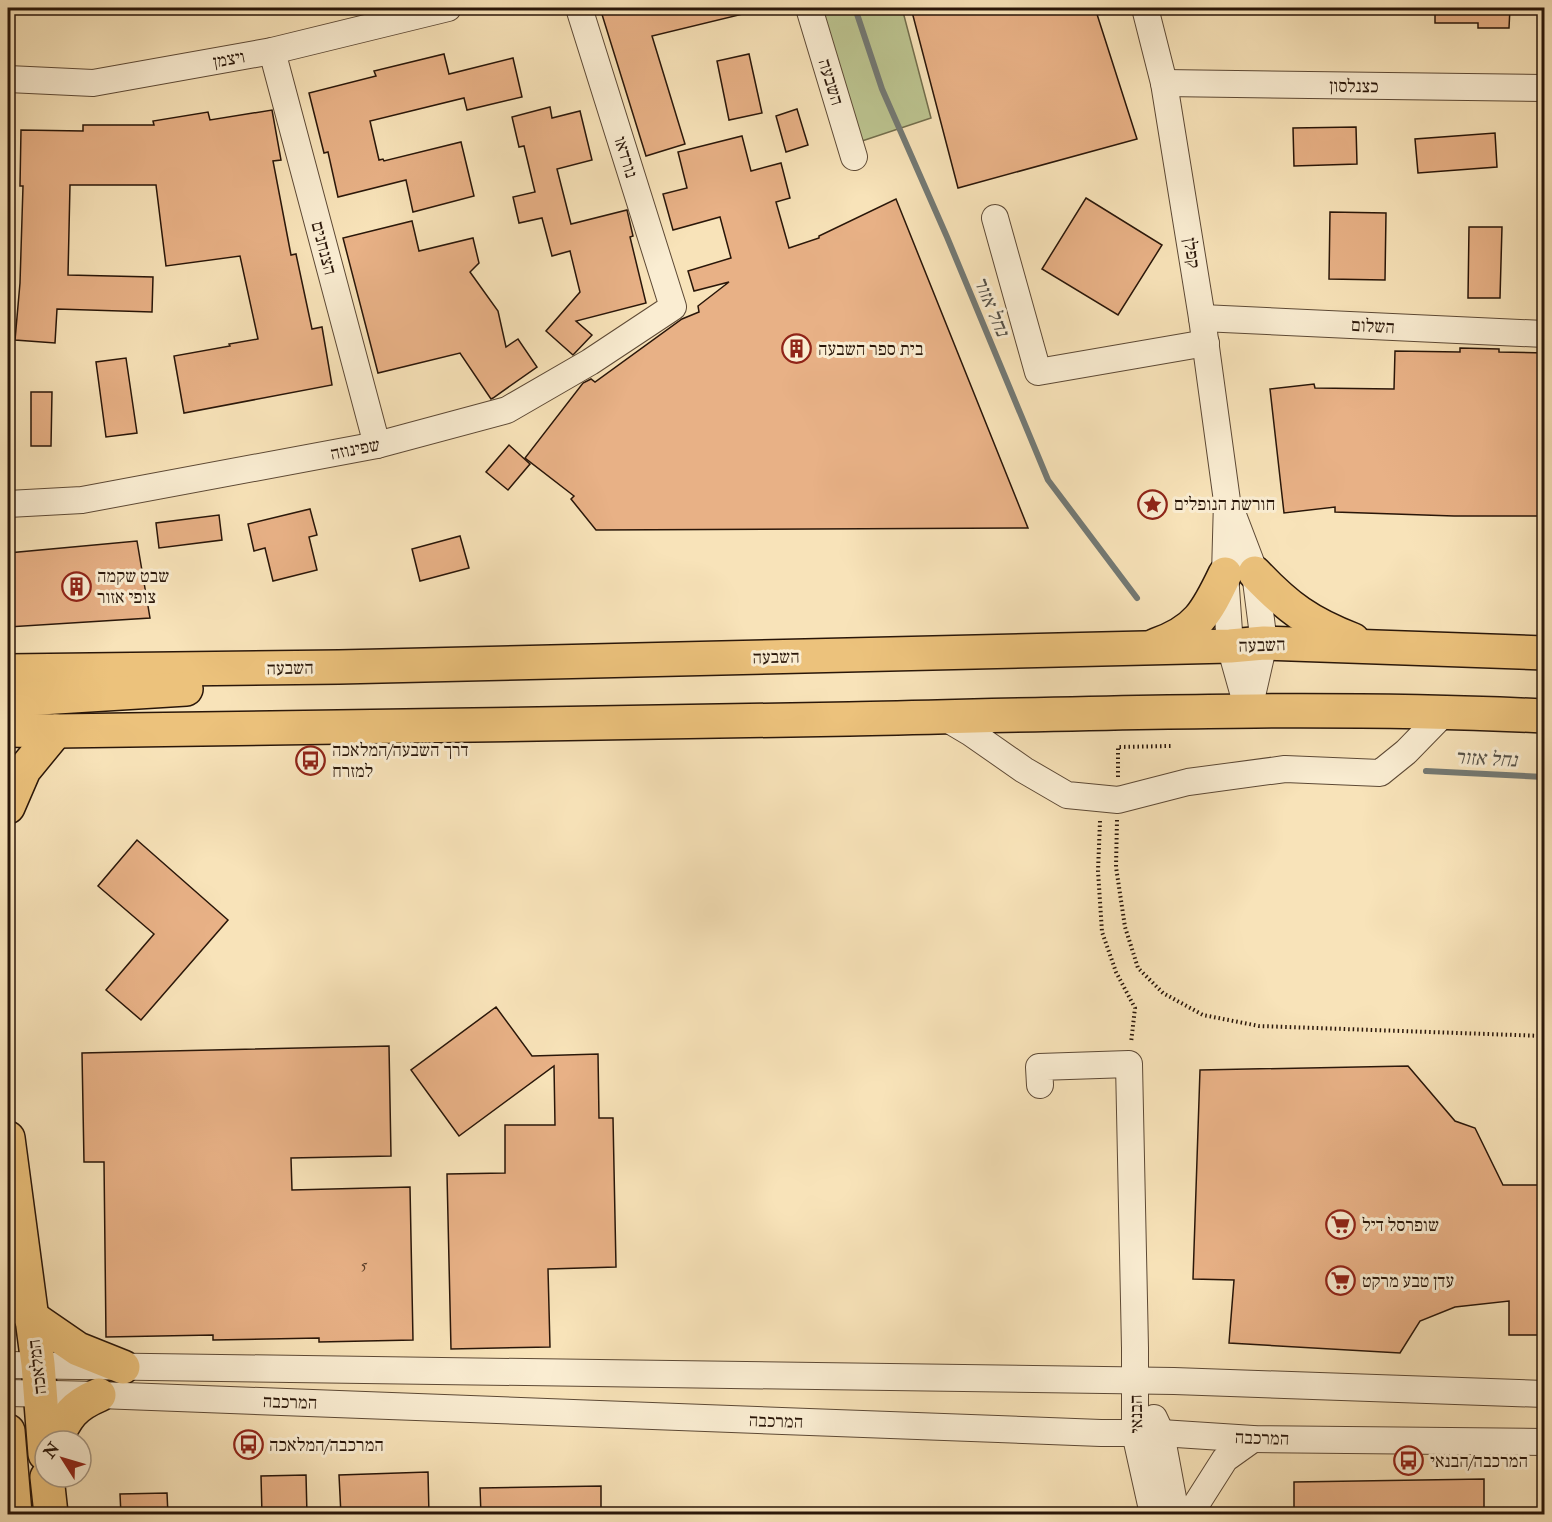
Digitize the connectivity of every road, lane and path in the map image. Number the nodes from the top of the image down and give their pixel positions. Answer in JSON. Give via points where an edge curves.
{"nodes":[{"id":1,"x":448,"y":8,"type":"edge"},
{"id":2,"x":579,"y":8,"type":"edge"},
{"id":3,"x":809,"y":8,"type":"edge"},
{"id":4,"x":1146,"y":8,"type":"edge"},
{"id":5,"x":272,"y":51,"type":"junction"},
{"id":6,"x":8,"y":79,"type":"edge"},
{"id":7,"x":1164,"y":83,"type":"junction"},
{"id":8,"x":1545,"y":88,"type":"edge"},
{"id":9,"x":854,"y":157,"type":"dead end"},
{"id":10,"x":995,"y":218,"type":"dead end"},
{"id":11,"x":673,"y":307,"type":"joint"},
{"id":12,"x":1202,"y":318,"type":"junction"},
{"id":13,"x":1545,"y":334,"type":"edge"},
{"id":14,"x":1206,"y":343,"type":"junction"},
{"id":15,"x":377,"y":445,"type":"junction"},
{"id":16,"x":8,"y":504,"type":"edge"},
{"id":17,"x":1240,"y":574,"type":"junction"},
{"id":18,"x":1264,"y":643,"type":"junction"},
{"id":19,"x":1230,"y":646,"type":"junction"},
{"id":20,"x":1368,"y":646,"type":"junction"},
{"id":21,"x":1144,"y":648,"type":"junction"},
{"id":22,"x":1545,"y":652,"type":"edge"},
{"id":23,"x":339,"y":667,"type":"junction"},
{"id":24,"x":8,"y":671,"type":"edge"},
{"id":25,"x":8,"y":700,"type":"edge"},
{"id":26,"x":1248,"y":710,"type":"junction"},
{"id":27,"x":1446,"y":711,"type":"junction"},
{"id":28,"x":1545,"y":716,"type":"edge"},
{"id":29,"x":944,"y":717,"type":"junction"},
{"id":30,"x":8,"y":730,"type":"edge"},
{"id":31,"x":56,"y":731,"type":"junction"},
{"id":32,"x":1171,"y":746,"type":"dead end"},
{"id":33,"x":1110,"y":799,"type":"junction"},
{"id":34,"x":8,"y":807,"type":"edge"},
{"id":35,"x":1545,"y":1036,"type":"edge"},
{"id":36,"x":1129,"y":1064,"type":"junction"},
{"id":37,"x":1040,"y":1085,"type":"dead end"},
{"id":38,"x":8,"y":1138,"type":"edge"},
{"id":39,"x":30,"y":1316,"type":"junction"},
{"id":40,"x":1135,"y":1348,"type":"junction"},
{"id":41,"x":123,"y":1367,"type":"junction"},
{"id":42,"x":29,"y":1374,"type":"edge"},
{"id":43,"x":1104,"y":1380,"type":"junction"},
{"id":44,"x":1135,"y":1381,"type":"junction"},
{"id":45,"x":1174,"y":1381,"type":"junction"},
{"id":46,"x":8,"y":1394,"type":"edge"},
{"id":47,"x":1545,"y":1394,"type":"edge"},
{"id":48,"x":99,"y":1395,"type":"junction"},
{"id":49,"x":40,"y":1429,"type":"edge"},
{"id":50,"x":60,"y":1429,"type":"edge"},
{"id":51,"x":8,"y":1431,"type":"edge"},
{"id":52,"x":1101,"y":1433,"type":"junction"},
{"id":53,"x":1134,"y":1433,"type":"junction"},
{"id":54,"x":1161,"y":1433,"type":"junction"},
{"id":55,"x":1253,"y":1439,"type":"junction"},
{"id":56,"x":1545,"y":1442,"type":"edge"},
{"id":57,"x":1142,"y":1469,"type":"junction"},
{"id":58,"x":48,"y":1489,"type":"edge"},
{"id":59,"x":15,"y":1515,"type":"edge"},
{"id":60,"x":51,"y":1515,"type":"edge"},
{"id":61,"x":1153,"y":1515,"type":"edge"},
{"id":62,"x":1176,"y":1515,"type":"edge"},
{"id":63,"x":1190,"y":1515,"type":"edge"}],
"edges":[{"from":1,"to":5,"type":"street","name":"ויצמן"},
{"from":2,"to":11,"type":"street","name":"נורדאו"},
{"from":3,"to":9,"type":"street","name":"השבעה"},
{"from":4,"to":7,"type":"street","name":"קפלן"},
{"from":5,"to":6,"type":"street","name":"ויצמן","via":[[93,83]]},
{"from":5,"to":15,"type":"street","name":"הצנחנים"},
{"from":7,"to":8,"type":"street","name":"כצנלסון"},
{"from":7,"to":12,"type":"street","name":"קפלן"},
{"from":10,"to":14,"type":"street","via":[[1038,372]]},
{"from":11,"to":15,"type":"street","name":"שפינוזה","via":[[507,410]]},
{"from":12,"to":13,"type":"street","name":"השלום"},
{"from":12,"to":14,"type":"street","name":"קפלן"},
{"from":14,"to":17,"type":"street","name":"קפלן"},
{"from":15,"to":16,"type":"street","name":"שפינוזה","via":[[82,500]]},
{"from":17,"to":18,"type":"street","name":"קפלן"},
{"from":17,"to":19,"type":"street","name":"קפלן"},
{"from":17,"to":20,"type":"main road","via":[[1312,622]]},
{"from":17,"to":21,"type":"main road","via":[[1189,630]]},
{"from":18,"to":19,"type":"main road","name":"השבעה"},
{"from":18,"to":20,"type":"main road","name":"השבעה"},
{"from":18,"to":26,"type":"street","name":"קפלן"},
{"from":19,"to":21,"type":"main road","name":"השבעה"},
{"from":19,"to":26,"type":"street","name":"קפלן"},
{"from":20,"to":22,"type":"main road","name":"השבעה"},
{"from":21,"to":23,"type":"main road","name":"השבעה"},
{"from":23,"to":24,"type":"main road","name":"השבעה"},
{"from":23,"to":25,"type":"main road","via":[[179,690]]},
{"from":26,"to":27,"type":"main road"},
{"from":26,"to":29,"type":"main road"},
{"from":27,"to":28,"type":"main road"},
{"from":27,"to":33,"type":"street","via":[[1380,772],[1285,769],[1188,782]]},
{"from":29,"to":31,"type":"main road"},
{"from":29,"to":33,"type":"street","via":[[1067,795]]},
{"from":30,"to":31,"type":"main road"},
{"from":31,"to":34,"type":"main road","via":[[24,770]]},
{"from":32,"to":33,"type":"path","via":[[1118,747]]},
{"from":33,"to":35,"type":"path","via":[[1125,927],[1138,968],[1163,993],[1203,1015],[1259,1026]]},
{"from":33,"to":36,"type":"path","via":[[1098,871],[1102,932],[1116,972],[1135,1008]]},
{"from":36,"to":37,"type":"street","via":[[1039,1067]]},
{"from":36,"to":40,"type":"street"},
{"from":38,"to":39,"type":"main road","name":"המלאכה"},
{"from":39,"to":41,"type":"main road","via":[[78,1349]]},
{"from":39,"to":42,"type":"main road","name":"המלאכה"},
{"from":40,"to":43,"type":"street"},
{"from":40,"to":44,"type":"street"},
{"from":40,"to":45,"type":"street"},
{"from":41,"to":42,"type":"street","name":"המרכבה"},
{"from":41,"to":43,"type":"street","name":"המרכבה"},
{"from":42,"to":46,"type":"street","name":"המרכבה"},
{"from":42,"to":48,"type":"street","name":"המרכבה"},
{"from":42,"to":49,"type":"main road","name":"המלאכה"},
{"from":43,"to":44,"type":"street","name":"המרכבה"},
{"from":44,"to":45,"type":"street","name":"המרכבה"},
{"from":44,"to":53,"type":"street","name":"הבנאי"},
{"from":44,"to":54,"type":"street","name":"הבנאי"},
{"from":45,"to":47,"type":"street","name":"המרכבה"},
{"from":48,"to":50,"type":"main road","via":[[73,1410]]},
{"from":48,"to":52,"type":"street","name":"המרכבה"},
{"from":51,"to":59,"type":"main road"},
{"from":52,"to":53,"type":"street","name":"המרכבה"},
{"from":52,"to":57,"type":"street","via":[[1120,1444]]},
{"from":53,"to":54,"type":"street","name":"המרכבה"},
{"from":53,"to":57,"type":"street","name":"הבנאי"},
{"from":54,"to":55,"type":"street","name":"המרכבה"},
{"from":54,"to":62,"type":"street","name":"הבנאי"},
{"from":55,"to":56,"type":"street","name":"המרכבה"},
{"from":55,"to":63,"type":"street","via":[[1225,1459]]},
{"from":57,"to":61,"type":"street","name":"הבנאי"},
{"from":58,"to":60,"type":"main road"}]}
